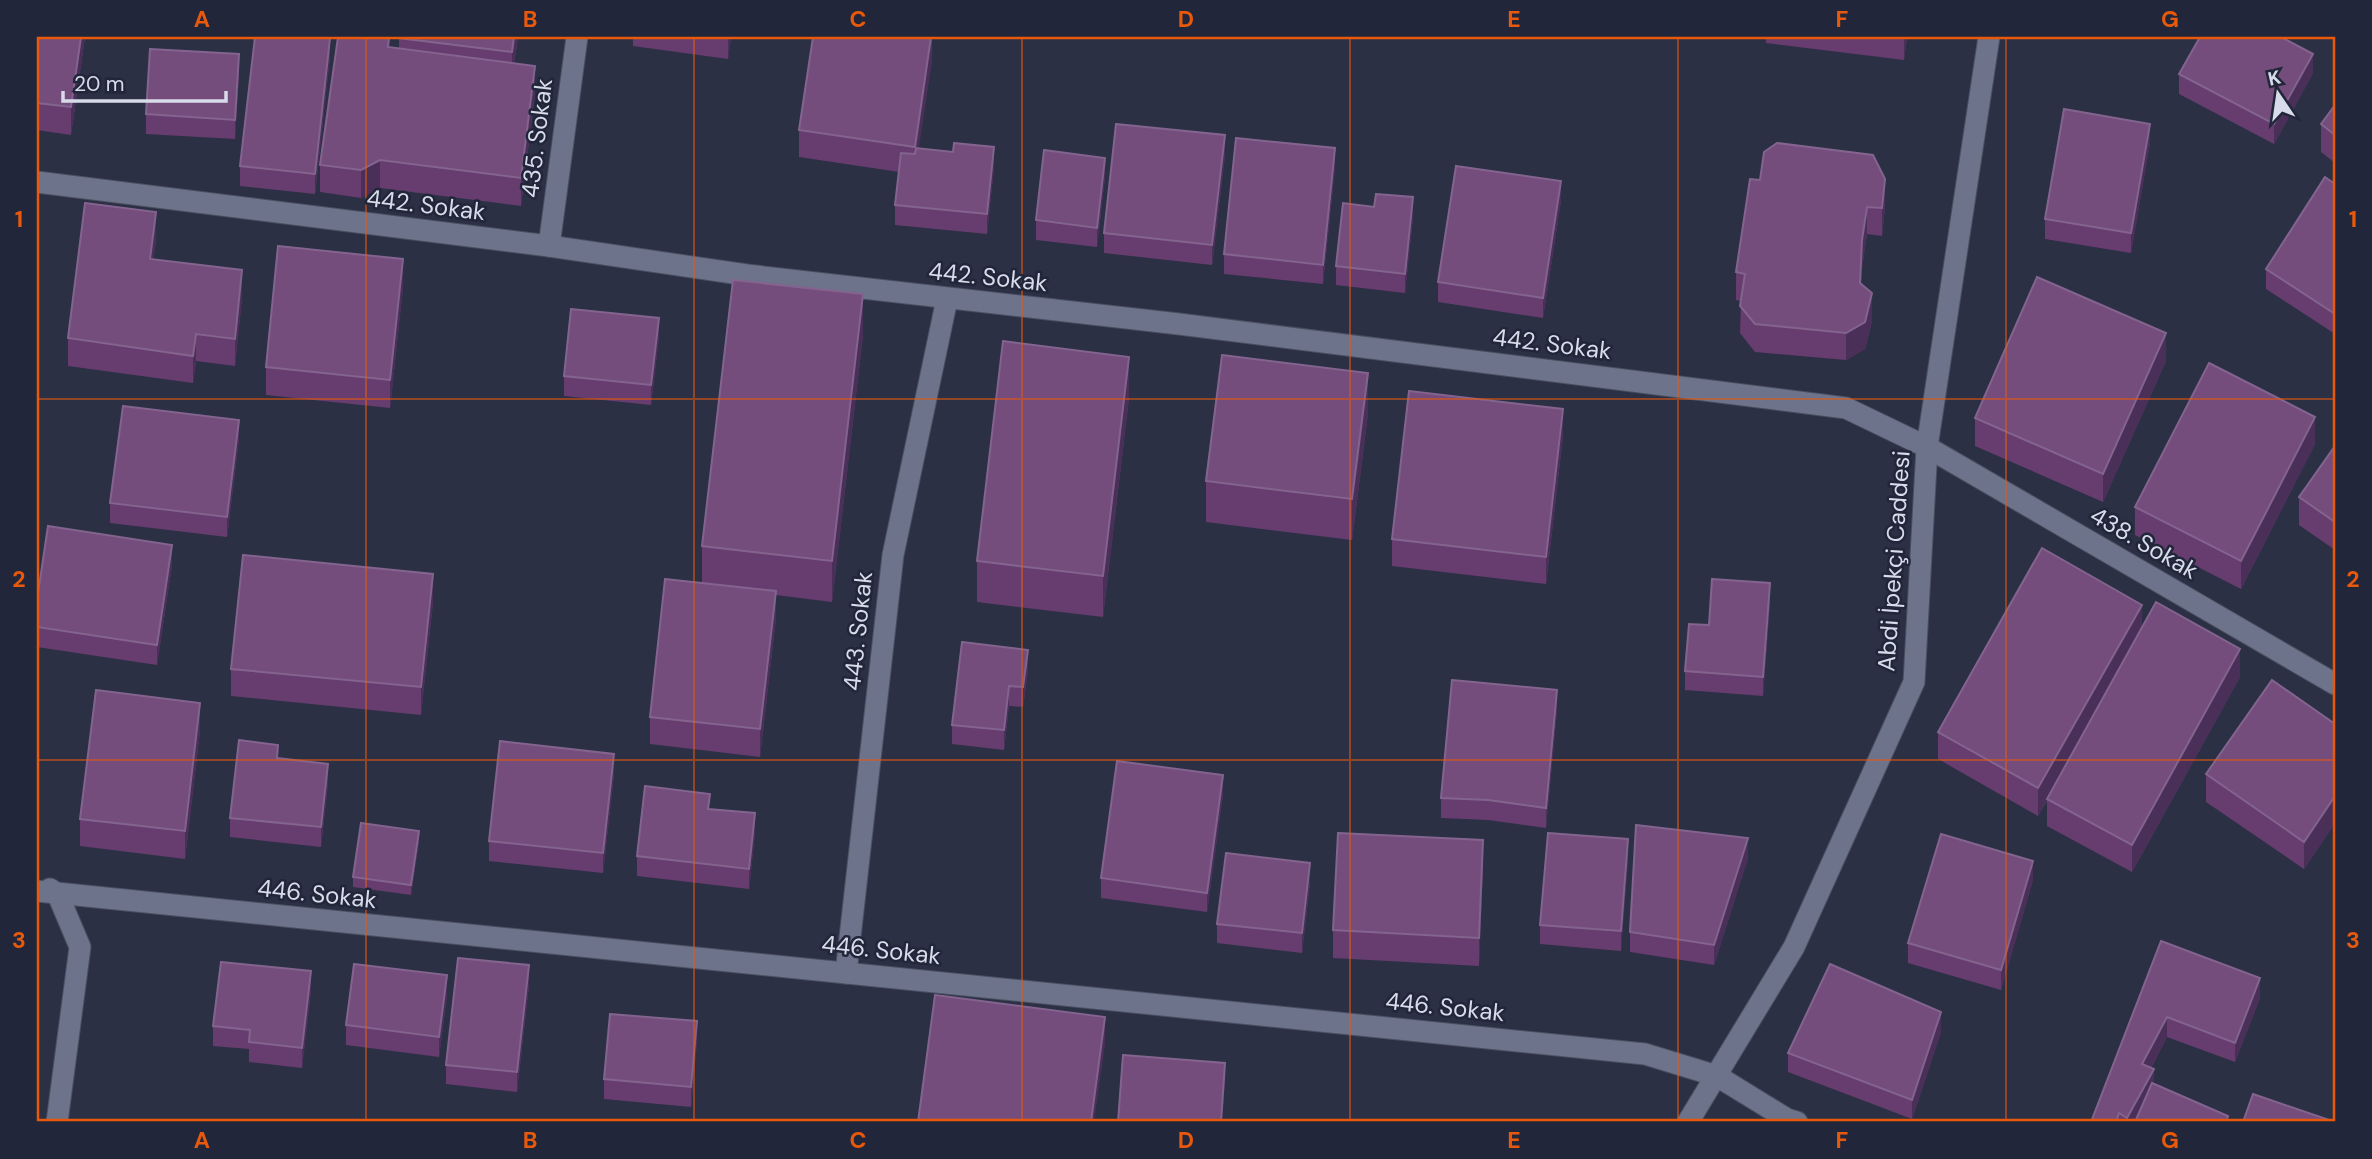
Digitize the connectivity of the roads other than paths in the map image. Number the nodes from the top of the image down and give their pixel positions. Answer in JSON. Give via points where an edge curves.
{"nodes":[{"id":1,"x":577,"y":37,"type":"edge"},
{"id":2,"x":1989,"y":37,"type":"edge"},
{"id":3,"x":37,"y":182,"type":"edge"},
{"id":4,"x":549,"y":246,"type":"junction"},
{"id":5,"x":947,"y":299,"type":"junction"},
{"id":6,"x":1927,"y":447,"type":"junction"},
{"id":7,"x":2335,"y":684,"type":"edge"},
{"id":8,"x":37,"y":881,"type":"edge"},
{"id":9,"x":37,"y":891,"type":"edge"},
{"id":10,"x":58,"y":895,"type":"junction"},
{"id":11,"x":846,"y":973,"type":"junction"},
{"id":12,"x":1717,"y":1076,"type":"junction"},
{"id":13,"x":57,"y":1122,"type":"edge"},
{"id":14,"x":1688,"y":1122,"type":"edge"},
{"id":15,"x":1797,"y":1122,"type":"edge"}],
"edges":[{"from":1,"to":4,"type":"street","name":"435. Sokak"},
{"from":2,"to":6,"type":"street","name":"Abdi İpekçi Caddesi"},
{"from":3,"to":4,"type":"street","name":"442. Sokak"},
{"from":4,"to":5,"type":"street","name":"442. Sokak"},
{"from":5,"to":6,"type":"street","name":"442. Sokak","via":[[1846,408]]},
{"from":5,"to":11,"type":"street","name":"443. Sokak","via":[[893,555]]},
{"from":6,"to":7,"type":"street","name":"438. Sokak"},
{"from":6,"to":12,"type":"street","name":"Abdi İpekçi Caddesi","via":[[1914,682],[1794,947]]},
{"from":8,"to":10,"type":"street"},
{"from":9,"to":10,"type":"street","name":"446. Sokak"},
{"from":10,"to":11,"type":"street","name":"446. Sokak"},
{"from":10,"to":13,"type":"street","via":[[80,947]]},
{"from":11,"to":12,"type":"street","name":"446. Sokak","via":[[1645,1054]]},
{"from":12,"to":14,"type":"street","name":"Abdi İpekçi Caddesi"},
{"from":12,"to":15,"type":"street","name":"446. Sokak"}]}
